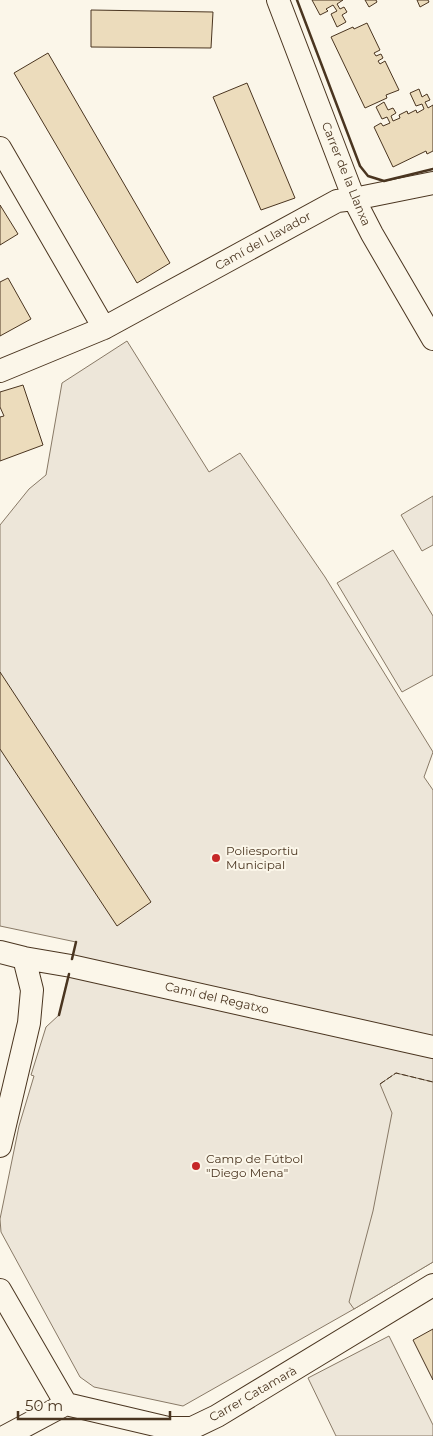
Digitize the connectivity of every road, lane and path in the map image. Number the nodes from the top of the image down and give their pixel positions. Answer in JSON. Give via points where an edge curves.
{"nodes":[{"id":1,"x":278,"y":0,"type":"edge"},
{"id":2,"x":0,"y":148,"type":"edge"},
{"id":3,"x":433,"y":183,"type":"edge"},
{"id":4,"x":354,"y":199,"type":"junction"},
{"id":5,"x":104,"y":328,"type":"junction"},
{"id":6,"x":433,"y":339,"type":"edge"},
{"id":7,"x":0,"y":371,"type":"edge"},
{"id":8,"x":0,"y":952,"type":"edge"},
{"id":9,"x":24,"y":958,"type":"junction"},
{"id":10,"x":433,"y":1046,"type":"edge"},
{"id":11,"x":0,"y":1146,"type":"edge"},
{"id":12,"x":433,"y":1285,"type":"edge"},
{"id":13,"x":0,"y":1290,"type":"edge"},
{"id":14,"x":66,"y":1404,"type":"junction"},
{"id":15,"x":6,"y":1436,"type":"edge"}],
"edges":[{"from":1,"to":4,"type":"street","name":"Carrer de la Llanxa"},
{"from":2,"to":5,"type":"street"},
{"from":3,"to":4,"type":"street","name":"Camí del Llavador"},
{"from":4,"to":5,"type":"street","name":"Camí del Llavador","via":[[337,201]]},
{"from":4,"to":6,"type":"street","name":"Carrer de la Llanxa"},
{"from":5,"to":7,"type":"street","name":"Camí del Llavador"},
{"from":8,"to":9,"type":"street","name":"Camí del Regatxo"},
{"from":9,"to":10,"type":"street","name":"Camí del Regatxo"},
{"from":9,"to":11,"type":"street","via":[[32,990],[29,1023]]},
{"from":12,"to":14,"type":"street","name":"Carrer Catamarà","via":[[192,1428],[168,1428]]},
{"from":13,"to":14,"type":"street"},
{"from":14,"to":15,"type":"street"}]}
